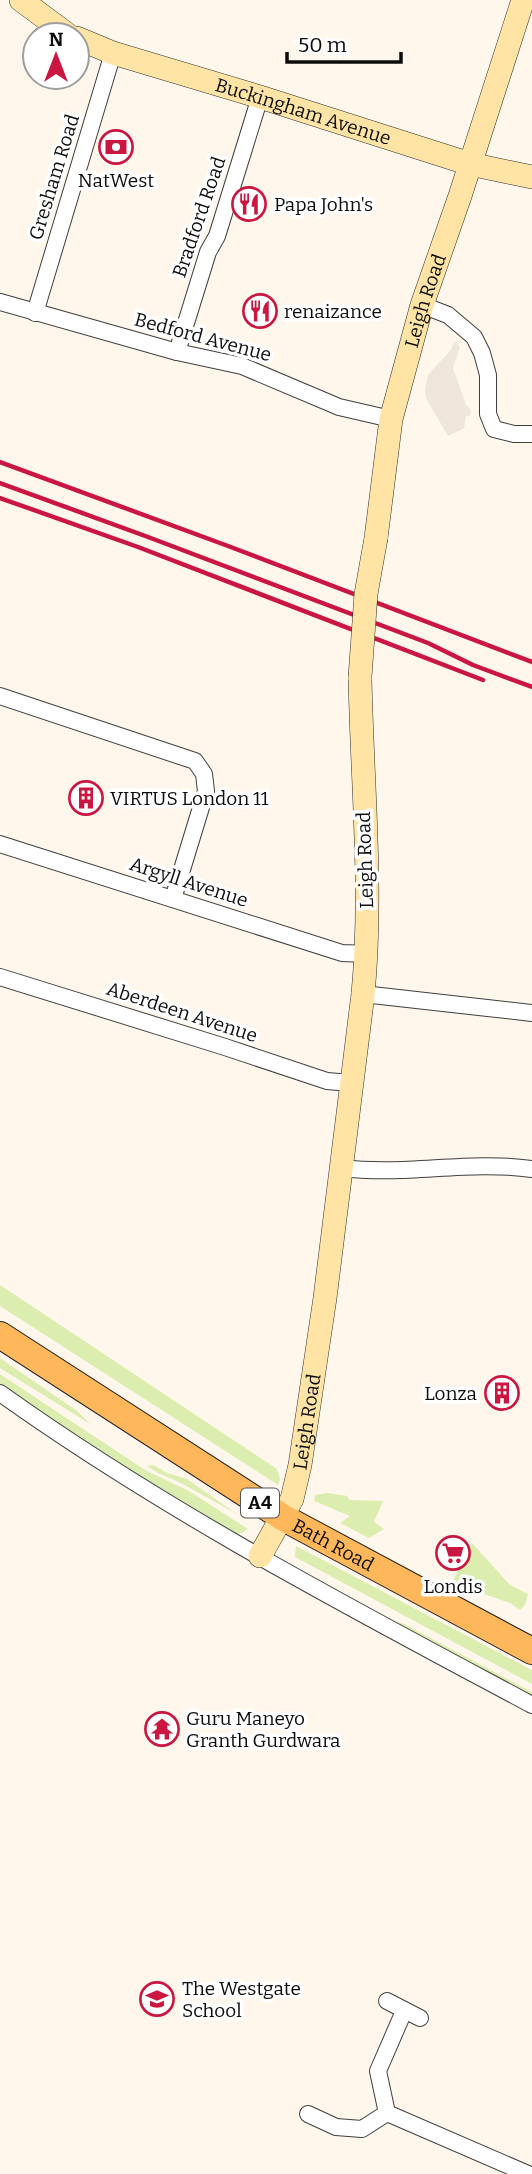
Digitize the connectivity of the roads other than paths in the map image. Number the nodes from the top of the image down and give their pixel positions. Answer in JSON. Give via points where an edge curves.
{"nodes":[{"id":1,"x":21,"y":0,"type":"edge"},
{"id":2,"x":523,"y":0,"type":"edge"},
{"id":3,"x":49,"y":21,"type":"edge"},
{"id":4,"x":91,"y":44,"type":"edge"},
{"id":5,"x":113,"y":53,"type":"junction"},
{"id":6,"x":260,"y":97,"type":"junction"},
{"id":7,"x":470,"y":164,"type":"junction"},
{"id":8,"x":532,"y":177,"type":"edge"},
{"id":9,"x":0,"y":302,"type":"edge"},
{"id":10,"x":422,"y":304,"type":"junction"},
{"id":11,"x":35,"y":313,"type":"junction"},
{"id":12,"x":177,"y":352,"type":"junction"},
{"id":13,"x":391,"y":419,"type":"junction"},
{"id":14,"x":532,"y":434,"type":"edge"},
{"id":15,"x":0,"y":696,"type":"edge"},
{"id":16,"x":0,"y":844,"type":"edge"},
{"id":17,"x":173,"y":899,"type":"junction"},
{"id":18,"x":367,"y":954,"type":"junction"},
{"id":19,"x":0,"y":977,"type":"edge"},
{"id":20,"x":363,"y":994,"type":"junction"},
{"id":21,"x":532,"y":1013,"type":"edge"},
{"id":22,"x":351,"y":1083,"type":"junction"},
{"id":23,"x":342,"y":1168,"type":"junction"},
{"id":24,"x":532,"y":1169,"type":"edge"},
{"id":25,"x":0,"y":1335,"type":"edge"},
{"id":26,"x":0,"y":1393,"type":"edge"},
{"id":27,"x":282,"y":1517,"type":"junction"},
{"id":28,"x":260,"y":1556,"type":"junction"},
{"id":29,"x":532,"y":1651,"type":"edge"},
{"id":30,"x":532,"y":1705,"type":"edge"},
{"id":31,"x":387,"y":2001,"type":"dead end"},
{"id":32,"x":387,"y":2113,"type":"junction"},
{"id":33,"x":308,"y":2114,"type":"dead end"},
{"id":34,"x":528,"y":2174,"type":"edge"}],
"edges":[{"from":1,"to":3,"type":"street"},
{"from":2,"to":7,"type":"street","name":"Leigh Road"},
{"from":4,"to":5,"type":"street","name":"Buckingham Avenue"},
{"from":5,"to":6,"type":"street","name":"Buckingham Avenue"},
{"from":5,"to":11,"type":"street","name":"Gresham Road"},
{"from":6,"to":7,"type":"street","name":"Buckingham Avenue"},
{"from":6,"to":12,"type":"street","name":"Bradford Road"},
{"from":7,"to":8,"type":"street","name":"Buckingham Avenue"},
{"from":7,"to":10,"type":"street","name":"Leigh Road"},
{"from":9,"to":11,"type":"street","name":"Bedford Avenue"},
{"from":10,"to":13,"type":"street","name":"Leigh Road"},
{"from":10,"to":14,"type":"street","via":[[448,315],[474,337],[488,375],[488,414],[494,429]]},
{"from":11,"to":12,"type":"street","name":"Bedford Avenue"},
{"from":12,"to":13,"type":"street","name":"Bedford Avenue","via":[[242,366],[338,407]]},
{"from":13,"to":18,"type":"street","name":"Leigh Road","bridge":true,"via":[[366,594],[360,677]]},
{"from":15,"to":17,"type":"street","via":[[195,761],[204,774],[206,791]]},
{"from":16,"to":17,"type":"street","name":"Argyll Avenue"},
{"from":17,"to":18,"type":"street","name":"Argyll Avenue","via":[[342,953]]},
{"from":18,"to":20,"type":"street","name":"Leigh Road"},
{"from":19,"to":22,"type":"street","name":"Aberdeen Avenue","via":[[327,1081]]},
{"from":20,"to":21,"type":"street"},
{"from":20,"to":22,"type":"street","name":"Leigh Road"},
{"from":22,"to":23,"type":"street","name":"Leigh Road"},
{"from":23,"to":24,"type":"street","via":[[372,1172],[507,1165]]},
{"from":23,"to":27,"type":"street","name":"Leigh Road","via":[[300,1465],[292,1499]]},
{"from":25,"to":27,"type":"main road","name":"Bath Road","number":"A4"},
{"from":26,"to":28,"type":"street","via":[[111,1469]]},
{"from":27,"to":28,"type":"street","name":"Leigh Road"},
{"from":27,"to":29,"type":"main road","name":"Bath Road","number":"A4"},
{"from":28,"to":30,"type":"street"},
{"from":31,"to":32,"type":"street","via":[[412,2014],[378,2071]]},
{"from":32,"to":33,"type":"street","via":[[362,2129],[337,2127]]},
{"from":32,"to":34,"type":"street"}]}
